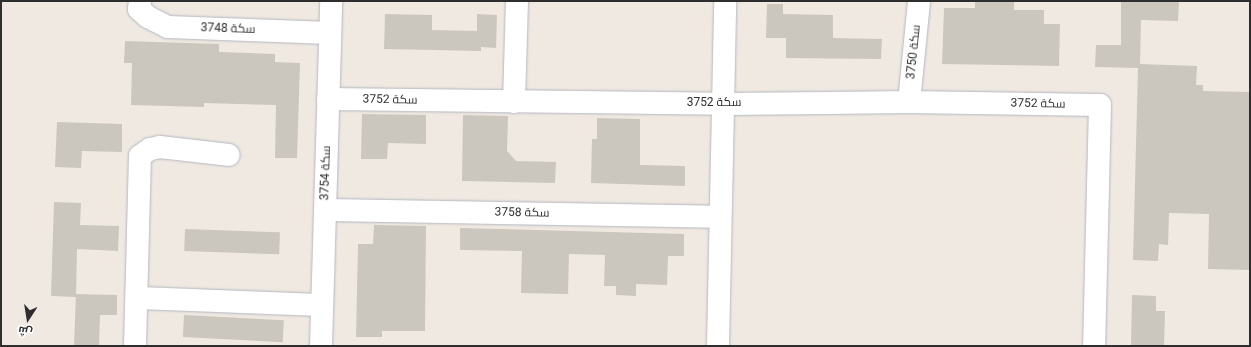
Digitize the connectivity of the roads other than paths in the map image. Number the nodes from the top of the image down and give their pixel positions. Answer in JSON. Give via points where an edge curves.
{"nodes":[{"id":1,"x":140,"y":1,"type":"edge"},
{"id":2,"x":331,"y":1,"type":"edge"},
{"id":3,"x":517,"y":1,"type":"edge"},
{"id":4,"x":725,"y":1,"type":"edge"},
{"id":5,"x":919,"y":1,"type":"edge"},
{"id":6,"x":330,"y":34,"type":"junction"},
{"id":7,"x":328,"y":100,"type":"junction"},
{"id":8,"x":514,"y":102,"type":"junction"},
{"id":9,"x":909,"y":102,"type":"junction"},
{"id":10,"x":723,"y":104,"type":"junction"},
{"id":11,"x":229,"y":155,"type":"dead end"},
{"id":12,"x":325,"y":210,"type":"junction"},
{"id":13,"x":720,"y":217,"type":"junction"},
{"id":14,"x":138,"y":298,"type":"junction"},
{"id":15,"x":322,"y":305,"type":"junction"},
{"id":16,"x":136,"y":346,"type":"edge"},
{"id":17,"x":321,"y":346,"type":"edge"},
{"id":18,"x":718,"y":346,"type":"edge"},
{"id":19,"x":1094,"y":346,"type":"edge"}],
"edges":[{"from":1,"to":6,"type":"street","name":"سكة 3748","via":[[140,10],[168,27]]},
{"from":2,"to":6,"type":"street","name":"سكة 3754"},
{"from":3,"to":8,"type":"street"},
{"from":4,"to":10,"type":"street"},
{"from":5,"to":9,"type":"street","name":"سكة 3750"},
{"from":6,"to":7,"type":"street","name":"سكة 3754"},
{"from":7,"to":8,"type":"street","name":"سكة 3752"},
{"from":7,"to":12,"type":"street","name":"سكة 3754"},
{"from":8,"to":10,"type":"street","name":"سكة 3752"},
{"from":9,"to":10,"type":"street","name":"سكة 3752"},
{"from":9,"to":19,"type":"street","name":"سكة 3752","via":[[1100,105]]},
{"from":10,"to":13,"type":"street"},
{"from":11,"to":14,"type":"street","via":[[160,147],[150,149],[140,156]]},
{"from":12,"to":13,"type":"street","name":"سكة 3758"},
{"from":12,"to":15,"type":"street","name":"سكة 3754"},
{"from":13,"to":18,"type":"street"},
{"from":14,"to":15,"type":"street"},
{"from":14,"to":16,"type":"street"},
{"from":15,"to":17,"type":"street","name":"سكة 3754"}]}
